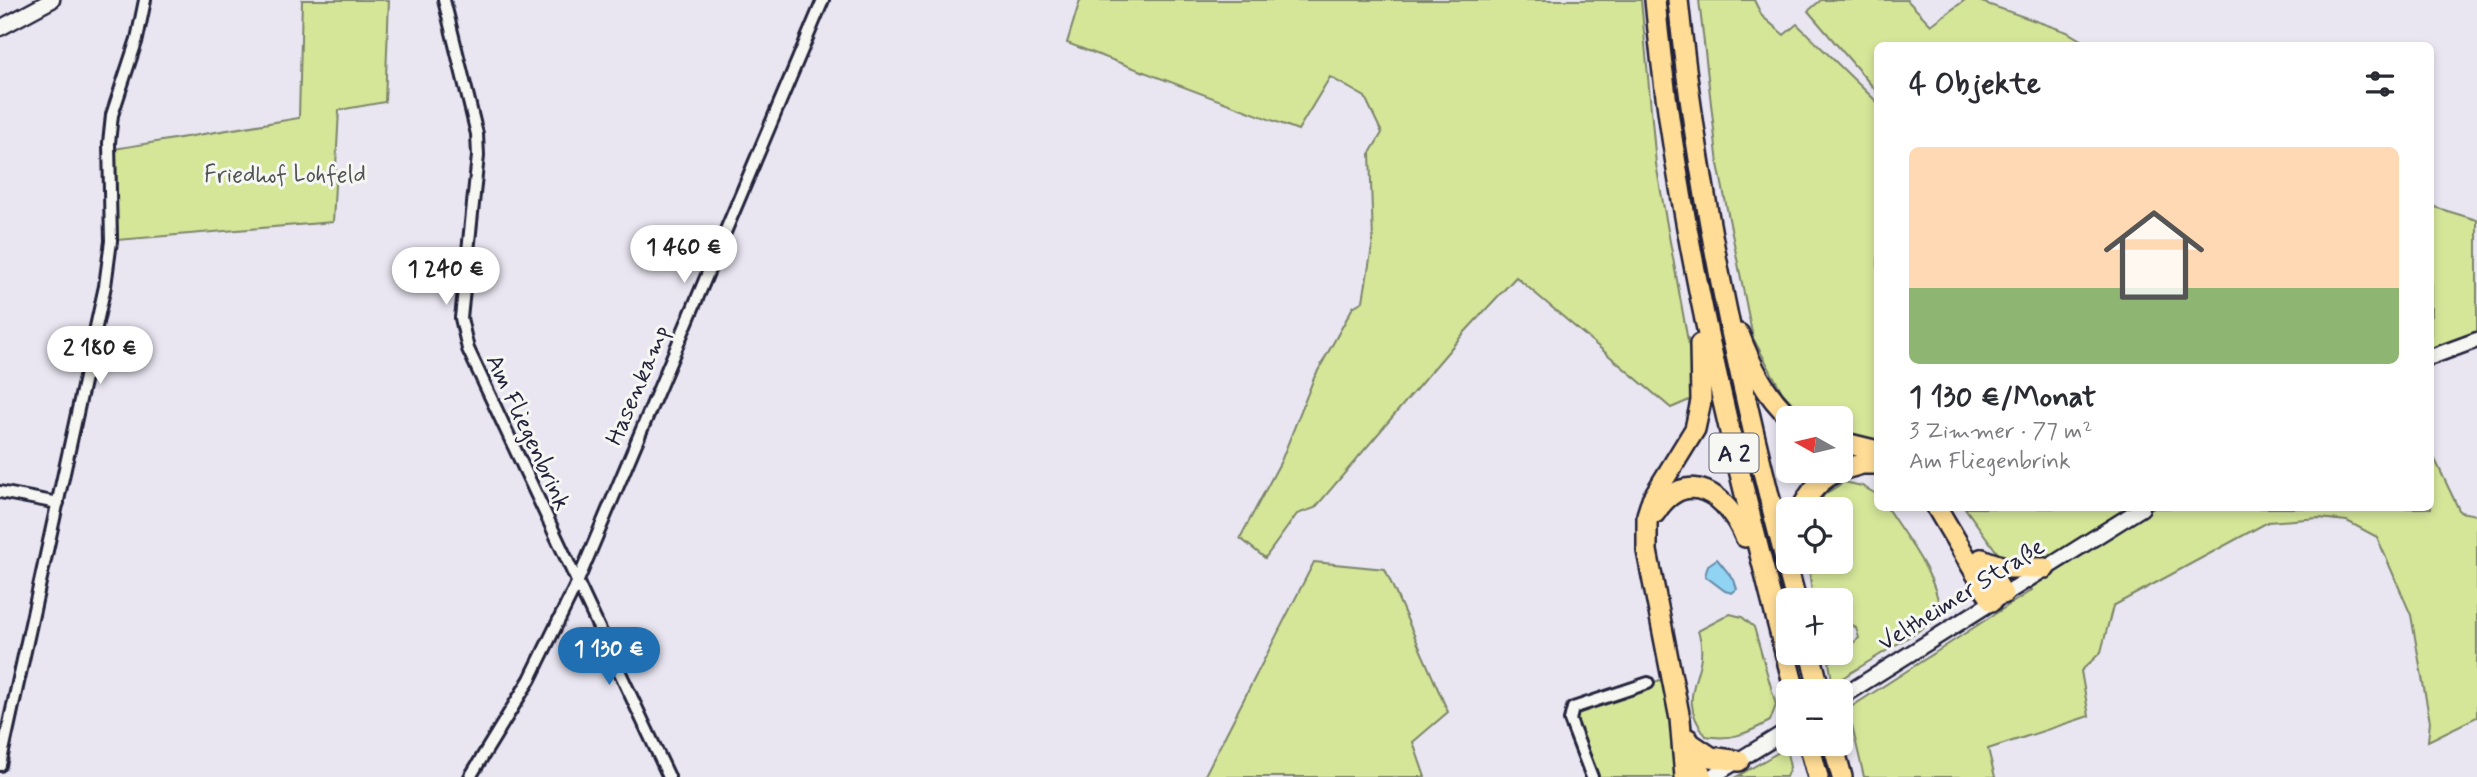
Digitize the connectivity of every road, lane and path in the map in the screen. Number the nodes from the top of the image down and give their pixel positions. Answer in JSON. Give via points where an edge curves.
{"nodes":[{"id":1,"x":52,"y":0,"type":"edge"},
{"id":2,"x":145,"y":0,"type":"edge"},
{"id":3,"x":444,"y":0,"type":"edge"},
{"id":4,"x":824,"y":0,"type":"edge"},
{"id":5,"x":1655,"y":0,"type":"edge"},
{"id":6,"x":1678,"y":0,"type":"edge"},
{"id":7,"x":0,"y":28,"type":"edge"},
{"id":8,"x":1720,"y":285,"type":"junction"},
{"id":9,"x":1699,"y":305,"type":"junction"},
{"id":10,"x":2477,"y":341,"type":"edge"},
{"id":11,"x":2434,"y":356,"type":"edge"},
{"id":12,"x":1777,"y":406,"type":"edge"},
{"id":13,"x":1853,"y":445,"type":"edge"},
{"id":14,"x":1874,"y":450,"type":"edge"},
{"id":15,"x":1874,"y":464,"type":"edge"},
{"id":16,"x":1853,"y":466,"type":"edge"},
{"id":17,"x":1818,"y":483,"type":"edge"},
{"id":18,"x":0,"y":492,"type":"edge"},
{"id":19,"x":1807,"y":497,"type":"edge"},
{"id":20,"x":58,"y":503,"type":"junction"},
{"id":21,"x":1939,"y":511,"type":"edge"},
{"id":22,"x":1951,"y":511,"type":"edge"},
{"id":23,"x":2137,"y":511,"type":"edge"},
{"id":24,"x":1647,"y":551,"type":"junction"},
{"id":25,"x":1982,"y":559,"type":"junction"},
{"id":26,"x":2045,"y":568,"type":"junction"},
{"id":27,"x":577,"y":583,"type":"junction"},
{"id":28,"x":1793,"y":588,"type":"edge"},
{"id":29,"x":1997,"y":598,"type":"junction"},
{"id":30,"x":1772,"y":601,"type":"junction"},
{"id":31,"x":1792,"y":679,"type":"edge"},
{"id":32,"x":1648,"y":683,"type":"dead end"},
{"id":33,"x":1853,"y":690,"type":"edge"},
{"id":34,"x":1680,"y":719,"type":"junction"},
{"id":35,"x":1776,"y":738,"type":"edge"},
{"id":36,"x":1690,"y":743,"type":"junction"},
{"id":37,"x":1812,"y":756,"type":"edge"},
{"id":38,"x":1836,"y":756,"type":"edge"},
{"id":39,"x":1739,"y":761,"type":"junction"},
{"id":40,"x":0,"y":765,"type":"edge"},
{"id":41,"x":470,"y":777,"type":"edge"},
{"id":42,"x":669,"y":777,"type":"edge"},
{"id":43,"x":1592,"y":777,"type":"edge"},
{"id":44,"x":1685,"y":777,"type":"edge"},
{"id":45,"x":1702,"y":777,"type":"edge"},
{"id":46,"x":1711,"y":777,"type":"edge"},
{"id":47,"x":1818,"y":777,"type":"edge"},
{"id":48,"x":1842,"y":777,"type":"edge"}],
"edges":[{"from":1,"to":7,"type":"main road"},
{"from":2,"to":20,"type":"street","via":[[112,115],[108,143],[111,241],[105,286]]},
{"from":3,"to":27,"type":"street","name":"Am Fliegenbrink","via":[[477,134],[461,318],[468,349]]},
{"from":4,"to":27,"type":"street","name":"Hasenkamp"},
{"from":5,"to":9,"type":"highway","number":"A 2","via":[[1674,158]]},
{"from":6,"to":8,"type":"highway","number":"A 2","via":[[1696,154]]},
{"from":8,"to":12,"type":"highway","via":[[1751,364]]},
{"from":8,"to":28,"type":"highway","number":"A 2","via":[[1738,375]]},
{"from":9,"to":24,"type":"highway","via":[[1701,401],[1687,446],[1647,515]]},
{"from":9,"to":30,"type":"highway","number":"A 2"},
{"from":10,"to":11,"type":"main road"},
{"from":13,"to":14,"type":"highway"},
{"from":15,"to":16,"type":"highway"},
{"from":17,"to":19,"type":"highway"},
{"from":18,"to":20,"type":"street"},
{"from":20,"to":40,"type":"street"},
{"from":21,"to":29,"type":"highway"},
{"from":22,"to":25,"type":"highway"},
{"from":23,"to":26,"type":"main road","name":"Veltheimer Straße"},
{"from":24,"to":30,"type":"highway","via":[[1654,515],[1662,501],[1681,491],[1702,489],[1726,502],[1737,516]]},
{"from":24,"to":34,"type":"highway"},
{"from":25,"to":26,"type":"highway","via":[[1999,567]]},
{"from":25,"to":29,"type":"highway"},
{"from":26,"to":29,"type":"main road","name":"Veltheimer Straße"},
{"from":27,"to":41,"type":"street","name":"Hasenkamp","via":[[530,679]]},
{"from":27,"to":42,"type":"street","name":"Am Fliegenbrink"},
{"from":29,"to":33,"type":"main road","name":"Veltheimer Straße"},
{"from":30,"to":31,"type":"highway","number":"A 2"},
{"from":32,"to":43,"type":"street","via":[[1573,708],[1570,720]]},
{"from":34,"to":36,"type":"highway"},
{"from":34,"to":44,"type":"highway"},
{"from":35,"to":39,"type":"main road"},
{"from":36,"to":39,"type":"highway","via":[[1712,757]]},
{"from":36,"to":45,"type":"highway"},
{"from":37,"to":47,"type":"highway"},
{"from":38,"to":48,"type":"highway"},
{"from":39,"to":46,"type":"main road"}]}
